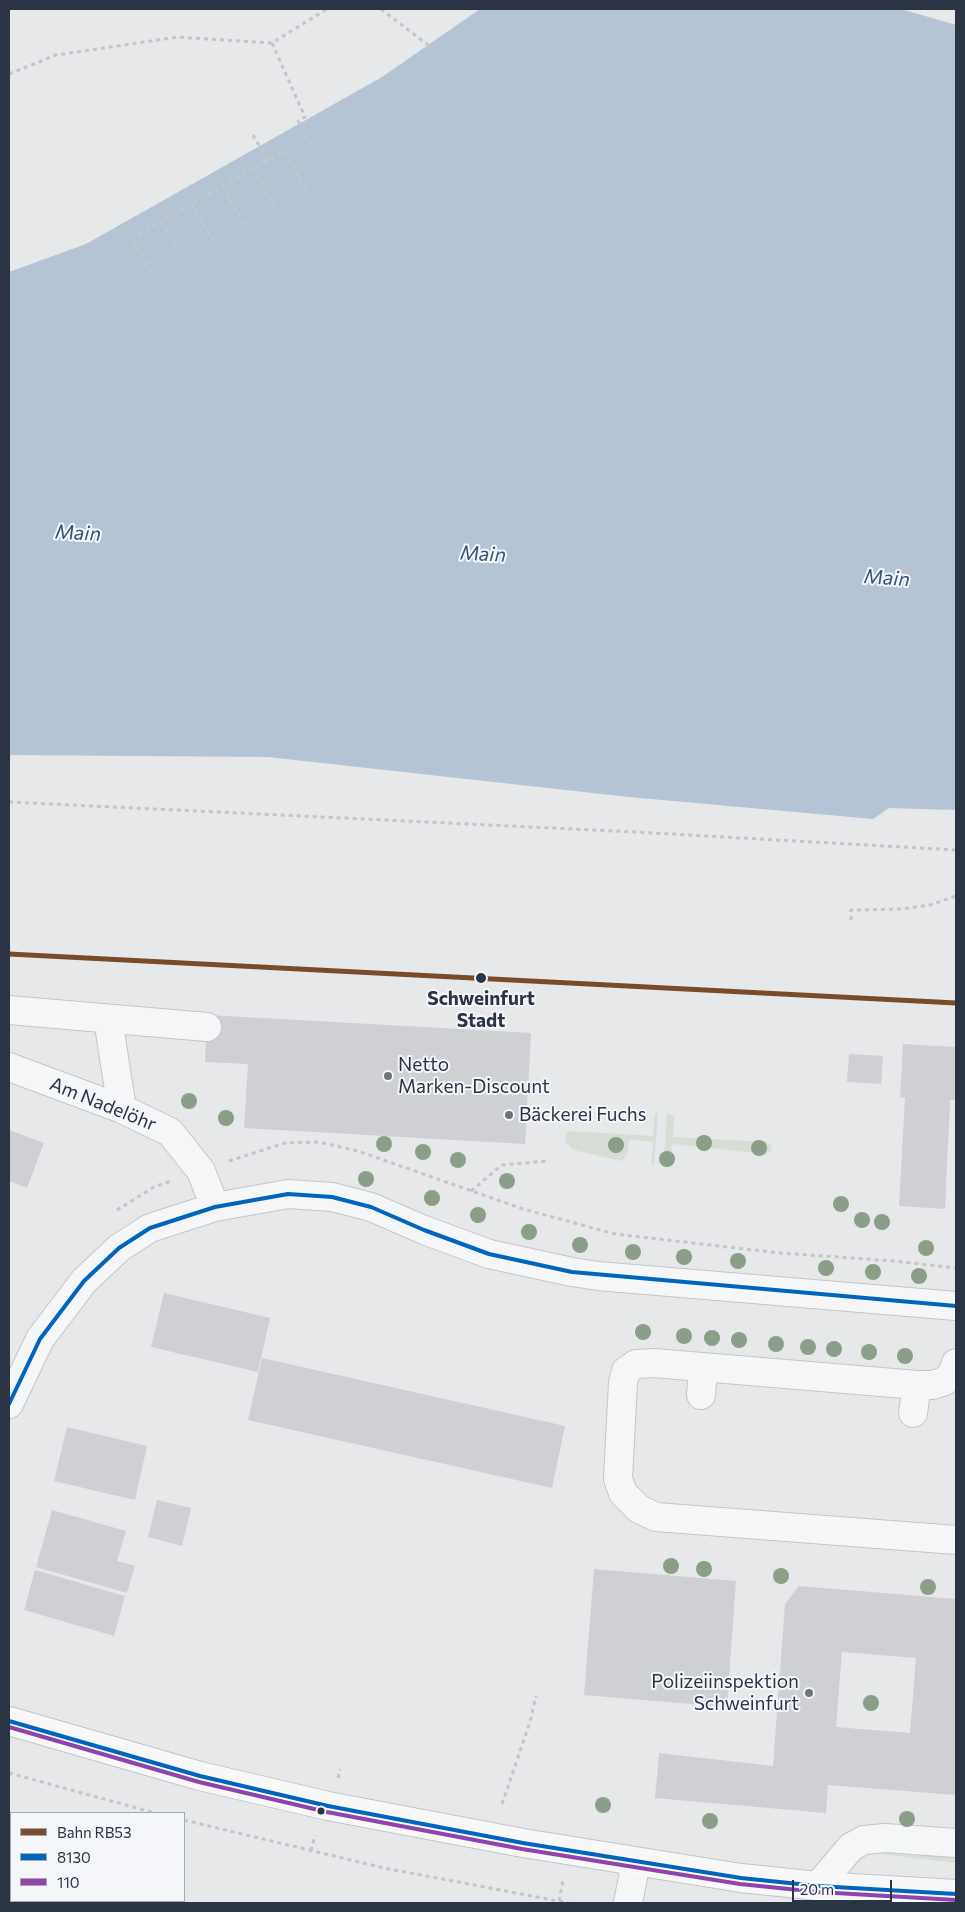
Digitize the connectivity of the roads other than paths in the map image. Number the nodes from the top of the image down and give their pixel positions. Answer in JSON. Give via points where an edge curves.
{"nodes":[{"id":1,"x":9,"y":1010,"type":"edge"},
{"id":2,"x":108,"y":1019,"type":"junction"},
{"id":3,"x":207,"y":1027,"type":"dead end"},
{"id":4,"x":9,"y":1067,"type":"edge"},
{"id":5,"x":122,"y":1109,"type":"junction"},
{"id":6,"x":215,"y":1206,"type":"junction"},
{"id":7,"x":956,"y":1306,"type":"edge"},
{"id":8,"x":956,"y":1363,"type":"edge"},
{"id":9,"x":703,"y":1367,"type":"junction"},
{"id":10,"x":917,"y":1385,"type":"junction"},
{"id":11,"x":702,"y":1395,"type":"dead end"},
{"id":12,"x":9,"y":1404,"type":"edge"},
{"id":13,"x":913,"y":1413,"type":"dead end"},
{"id":14,"x":956,"y":1540,"type":"edge"},
{"id":15,"x":9,"y":1721,"type":"edge"},
{"id":16,"x":956,"y":1843,"type":"edge"},
{"id":17,"x":636,"y":1862,"type":"junction"},
{"id":18,"x":818,"y":1886,"type":"junction"},
{"id":19,"x":956,"y":1894,"type":"edge"},
{"id":20,"x":628,"y":1903,"type":"edge"}],
"edges":[{"from":1,"to":2,"type":"street"},
{"from":2,"to":3,"type":"street"},
{"from":2,"to":5,"type":"street"},
{"from":4,"to":5,"type":"street","name":"Am Nadelöhr"},
{"from":5,"to":6,"type":"street","name":"Am Nadelöhr","via":[[170,1132],[201,1171]]},
{"from":6,"to":7,"type":"street","via":[[288,1194],[332,1197],[371,1207],[489,1254],[554,1269],[598,1276]]},
{"from":6,"to":12,"type":"street","via":[[150,1228],[119,1248],[84,1281],[40,1339]]},
{"from":8,"to":10,"type":"street","via":[[945,1381]]},
{"from":9,"to":10,"type":"street"},
{"from":9,"to":11,"type":"street"},
{"from":9,"to":14,"type":"street","via":[[636,1364],[626,1371],[618,1479],[623,1493],[639,1509],[656,1516]]},
{"from":10,"to":13,"type":"street"},
{"from":15,"to":17,"type":"main road","via":[[200,1776],[328,1806]]},
{"from":16,"to":18,"type":"street","via":[[885,1838],[864,1840],[851,1848]]},
{"from":17,"to":18,"type":"main road"},
{"from":17,"to":20,"type":"street"},
{"from":18,"to":19,"type":"main road"}]}
